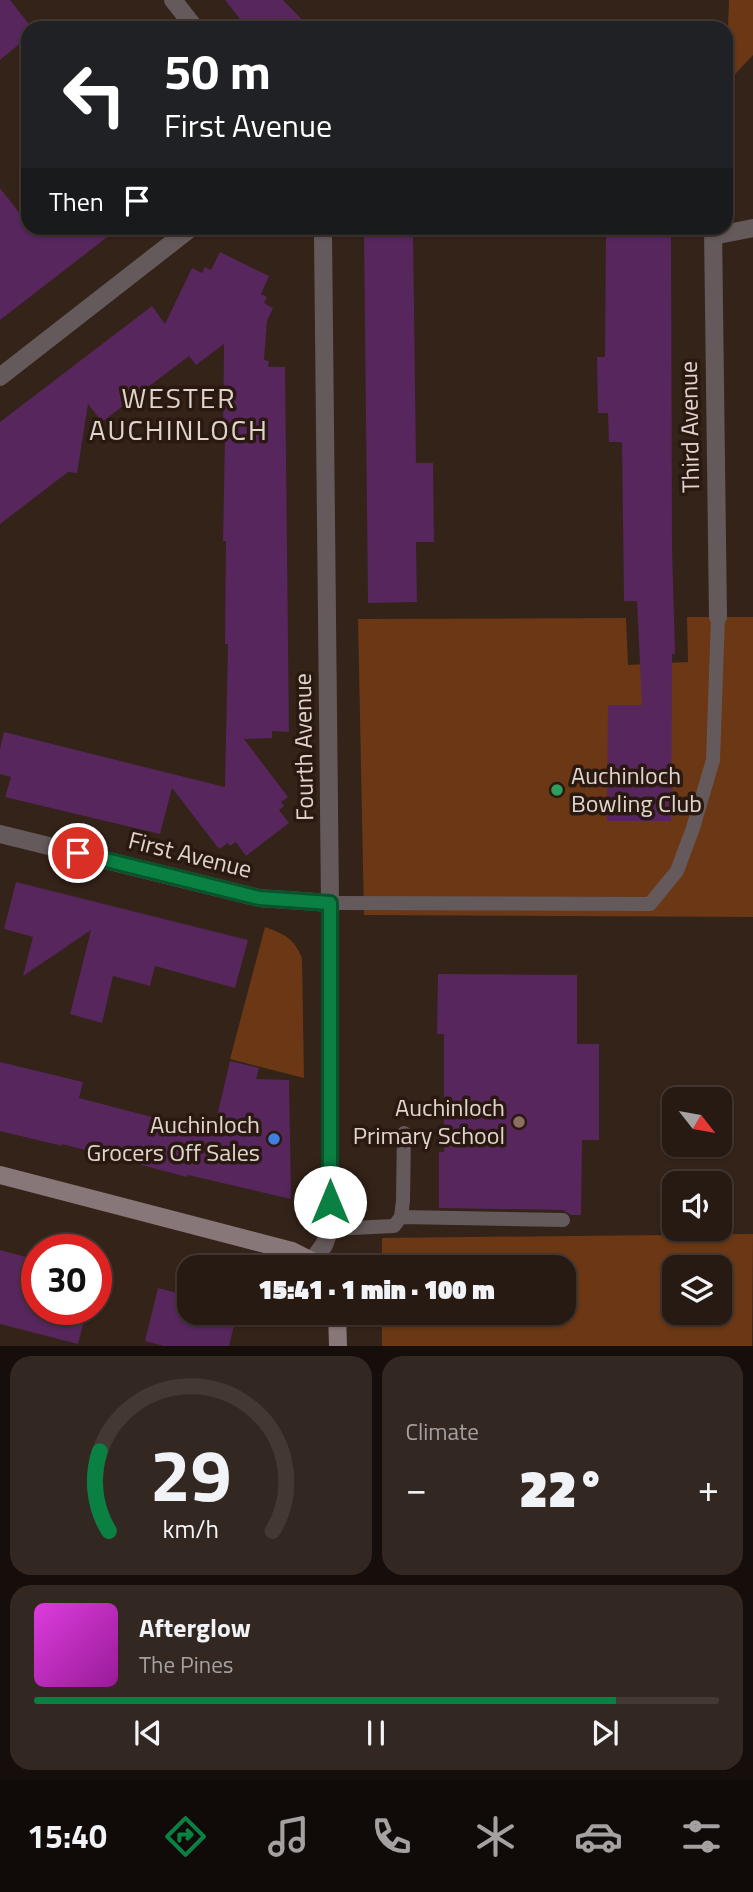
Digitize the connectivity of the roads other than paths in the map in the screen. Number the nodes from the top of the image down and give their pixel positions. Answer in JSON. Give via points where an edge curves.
{"nodes":[{"id":1,"x":173,"y":0,"type":"edge"},
{"id":2,"x":190,"y":21,"type":"edge"},
{"id":3,"x":753,"y":228,"type":"edge"},
{"id":4,"x":733,"y":230,"type":"edge"},
{"id":5,"x":182,"y":235,"type":"edge"},
{"id":6,"x":323,"y":235,"type":"edge"},
{"id":7,"x":713,"y":235,"type":"edge"},
{"id":8,"x":0,"y":377,"type":"edge"},
{"id":9,"x":718,"y":617,"type":"joint"},
{"id":10,"x":0,"y":834,"type":"edge"},
{"id":11,"x":330,"y":903,"type":"junction"},
{"id":12,"x":404,"y":1133,"type":"dead end"},
{"id":13,"x":0,"y":1175,"type":"edge"},
{"id":14,"x":401,"y":1217,"type":"junction"},
{"id":15,"x":563,"y":1220,"type":"dead end"},
{"id":16,"x":330,"y":1229,"type":"junction"},
{"id":17,"x":299,"y":1255,"type":"edge"},
{"id":18,"x":319,"y":1255,"type":"edge"},
{"id":19,"x":337,"y":1325,"type":"edge"},
{"id":20,"x":338,"y":1346,"type":"edge"}],
"edges":[{"from":1,"to":2,"type":"street"},
{"from":3,"to":4,"type":"street","name":"Third Avenue"},
{"from":5,"to":8,"type":"street"},
{"from":6,"to":11,"type":"street","name":"Fourth Avenue"},
{"from":7,"to":9,"type":"street","name":"Third Avenue"},
{"from":9,"to":11,"type":"lane","via":[[713,760],[677,871],[650,904]]},
{"from":10,"to":11,"type":"street","name":"First Avenue","via":[[259,898]]},
{"from":11,"to":16,"type":"street","name":"Fourth Avenue"},
{"from":12,"to":14,"type":"lane"},
{"from":13,"to":17,"type":"street"},
{"from":14,"to":15,"type":"lane"},
{"from":14,"to":16,"type":"lane","via":[[394,1226]]},
{"from":16,"to":18,"type":"street","name":"Fourth Avenue"},
{"from":19,"to":20,"type":"street"}]}
